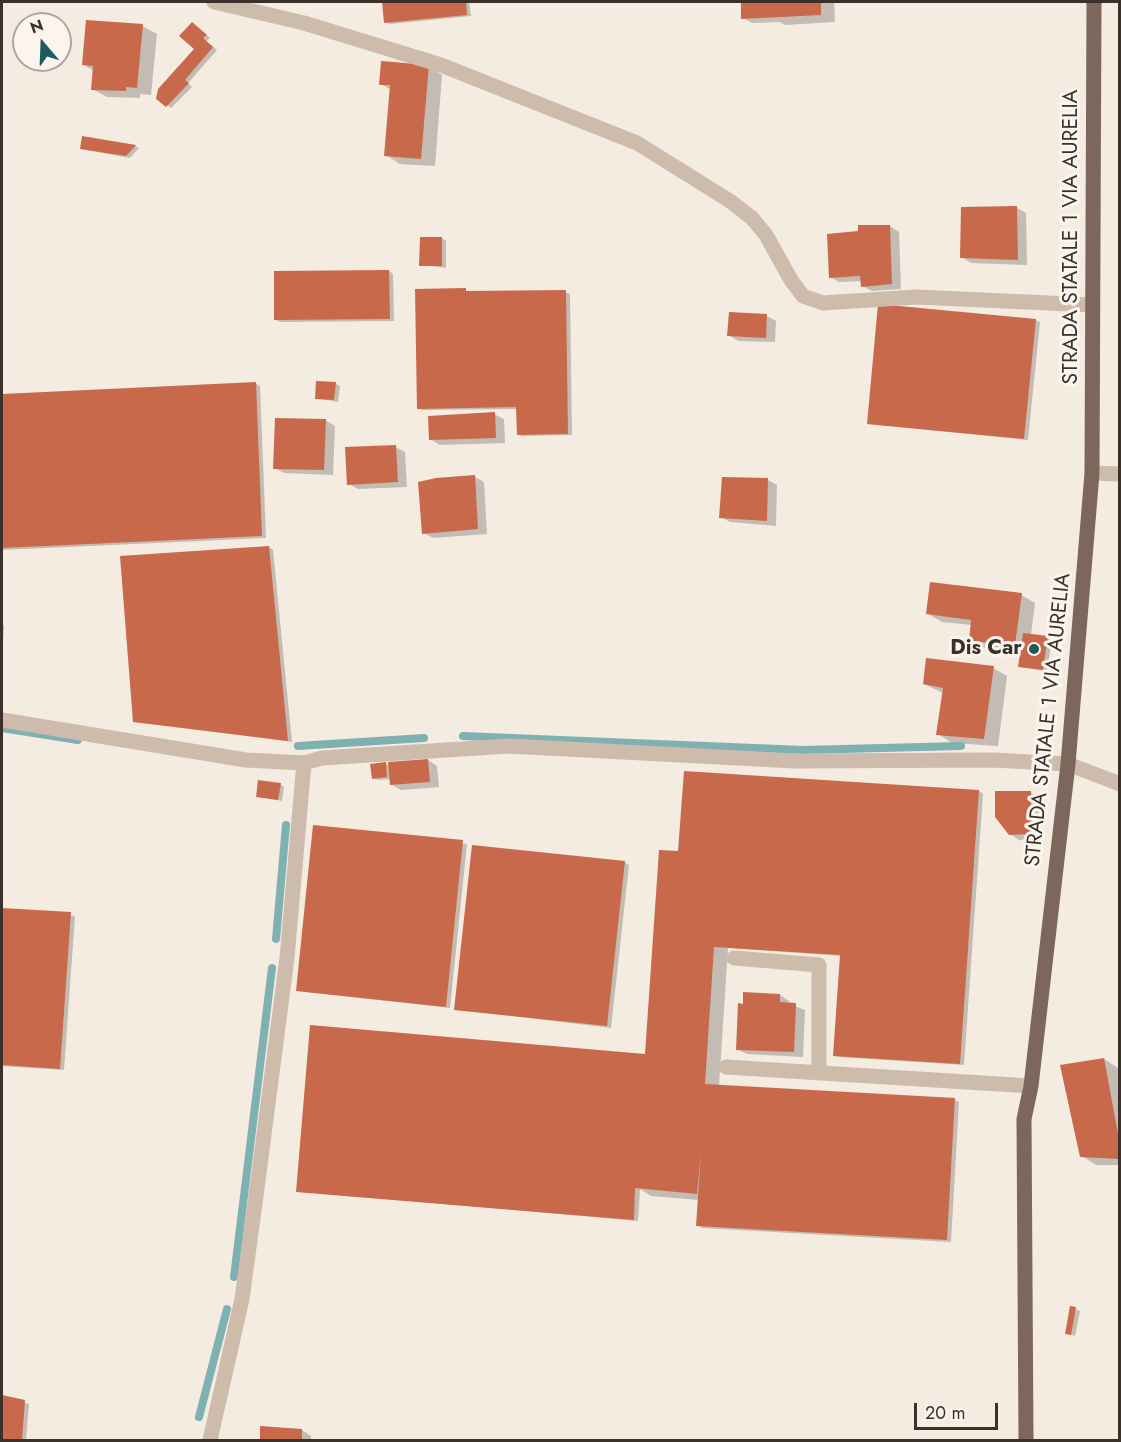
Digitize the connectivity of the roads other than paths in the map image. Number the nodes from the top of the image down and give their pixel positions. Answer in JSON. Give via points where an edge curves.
{"nodes":[{"id":1,"x":214,"y":2,"type":"edge"},
{"id":2,"x":1094,"y":2,"type":"edge"},
{"id":3,"x":1093,"y":305,"type":"junction"},
{"id":4,"x":1092,"y":473,"type":"junction"},
{"id":5,"x":1119,"y":474,"type":"edge"},
{"id":6,"x":2,"y":720,"type":"edge"},
{"id":7,"x":304,"y":763,"type":"junction"},
{"id":8,"x":1068,"y":764,"type":"junction"},
{"id":9,"x":1119,"y":784,"type":"edge"},
{"id":10,"x":734,"y":958,"type":"dead end"},
{"id":11,"x":726,"y":1067,"type":"dead end"},
{"id":12,"x":819,"y":1073,"type":"junction"},
{"id":13,"x":1031,"y":1086,"type":"junction"},
{"id":14,"x":210,"y":1440,"type":"edge"},
{"id":15,"x":1026,"y":1440,"type":"edge"}],
"edges":[{"from":1,"to":3,"type":"street","via":[[304,23],[441,66],[637,143],[752,218],[803,296],[823,303],[916,297]]},
{"from":2,"to":3,"type":"main road","name":"STRADA STATALE 1 VIA AURELIA"},
{"from":3,"to":4,"type":"main road","name":"STRADA STATALE 1 VIA AURELIA"},
{"from":4,"to":5,"type":"street"},
{"from":4,"to":8,"type":"main road","name":"STRADA STATALE 1 VIA AURELIA"},
{"from":6,"to":7,"type":"street","via":[[246,760]]},
{"from":7,"to":8,"type":"street","via":[[322,758],[509,746],[795,760]]},
{"from":7,"to":14,"type":"street","via":[[287,958],[242,1299]]},
{"from":8,"to":9,"type":"street"},
{"from":8,"to":13,"type":"main road","name":"STRADA STATALE 1 VIA AURELIA"},
{"from":10,"to":12,"type":"street","via":[[819,965]]},
{"from":11,"to":12,"type":"street"},
{"from":12,"to":13,"type":"street"},
{"from":13,"to":15,"type":"main road","name":"STRADA STATALE 1 VIA AURELIA","via":[[1024,1119]]}]}
